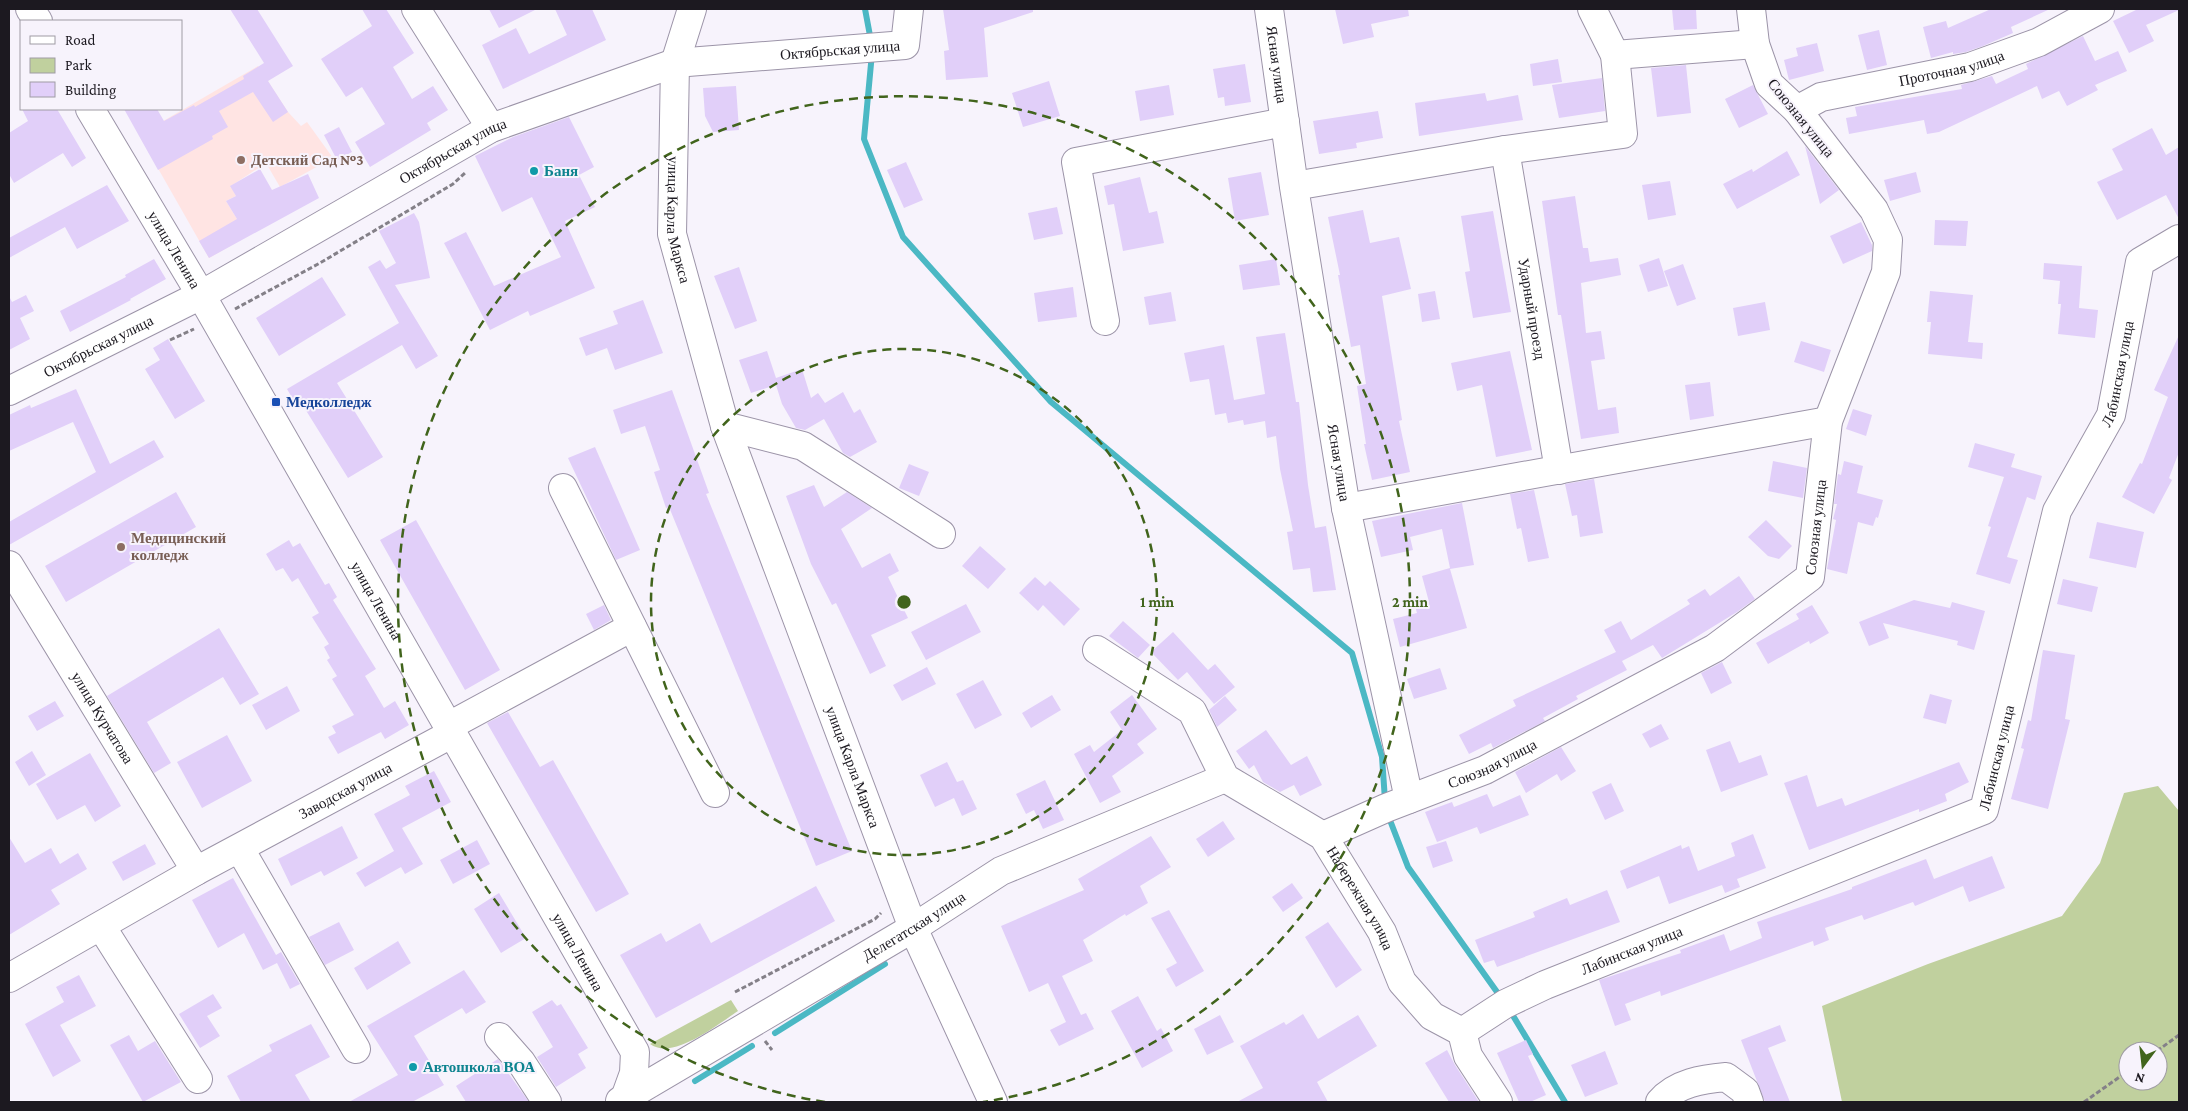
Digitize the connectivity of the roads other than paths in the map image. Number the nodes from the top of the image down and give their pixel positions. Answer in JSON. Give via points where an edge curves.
{"nodes":[{"id":1,"x":30,"y":9,"type":"edge"},
{"id":2,"x":416,"y":9,"type":"edge"},
{"id":3,"x":692,"y":9,"type":"edge"},
{"id":4,"x":909,"y":9,"type":"edge"},
{"id":5,"x":1269,"y":9,"type":"edge"},
{"id":6,"x":1592,"y":9,"type":"edge"},
{"id":7,"x":1751,"y":9,"type":"edge"},
{"id":8,"x":2100,"y":9,"type":"edge"},
{"id":9,"x":37,"y":20,"type":"edge"},
{"id":10,"x":1755,"y":44,"type":"junction"},
{"id":11,"x":1615,"y":55,"type":"junction"},
{"id":12,"x":675,"y":63,"type":"junction"},
{"id":13,"x":91,"y":110,"type":"edge"},
{"id":14,"x":1797,"y":110,"type":"junction"},
{"id":15,"x":1285,"y":122,"type":"junction"},
{"id":16,"x":491,"y":128,"type":"junction"},
{"id":17,"x":1506,"y":150,"type":"junction"},
{"id":18,"x":1306,"y":184,"type":"dead end"},
{"id":19,"x":2179,"y":240,"type":"edge"},
{"id":20,"x":201,"y":295,"type":"junction"},
{"id":21,"x":1105,"y":321,"type":"dead end"},
{"id":22,"x":9,"y":391,"type":"edge"},
{"id":23,"x":1828,"y":421,"type":"junction"},
{"id":24,"x":725,"y":426,"type":"junction"},
{"id":25,"x":1558,"y":470,"type":"junction"},
{"id":26,"x":563,"y":488,"type":"dead end"},
{"id":27,"x":1346,"y":508,"type":"junction"},
{"id":28,"x":941,"y":534,"type":"dead end"},
{"id":29,"x":9,"y":565,"type":"edge"},
{"id":30,"x":632,"y":627,"type":"junction"},
{"id":31,"x":1097,"y":650,"type":"dead end"},
{"id":32,"x":451,"y":730,"type":"junction"},
{"id":33,"x":1224,"y":778,"type":"junction"},
{"id":34,"x":715,"y":793,"type":"dead end"},
{"id":35,"x":1409,"y":799,"type":"junction"},
{"id":36,"x":1323,"y":836,"type":"junction"},
{"id":37,"x":240,"y":849,"type":"junction"},
{"id":38,"x":196,"y":871,"type":"junction"},
{"id":39,"x":101,"y":926,"type":"junction"},
{"id":40,"x":913,"y":928,"type":"junction"},
{"id":41,"x":9,"y":978,"type":"edge"},
{"id":42,"x":1462,"y":1032,"type":"junction"},
{"id":43,"x":499,"y":1037,"type":"dead end"},
{"id":44,"x":356,"y":1049,"type":"dead end"},
{"id":45,"x":198,"y":1080,"type":"dead end"},
{"id":46,"x":622,"y":1100,"type":"edge"},
{"id":47,"x":547,"y":1102,"type":"edge"},
{"id":48,"x":993,"y":1102,"type":"edge"},
{"id":49,"x":1498,"y":1102,"type":"edge"},
{"id":50,"x":1660,"y":1102,"type":"edge"},
{"id":51,"x":1748,"y":1102,"type":"edge"}],
"edges":[{"from":1,"to":9,"type":"street"},
{"from":2,"to":16,"type":"street"},
{"from":3,"to":12,"type":"street","name":"улица Карла Маркса"},
{"from":4,"to":12,"type":"street","name":"Октябрьская улица","via":[[904,44]]},
{"from":5,"to":15,"type":"street","name":"Ясная улица"},
{"from":6,"to":11,"type":"street"},
{"from":7,"to":10,"type":"street","name":"Союзная улица"},
{"from":8,"to":14,"type":"street","name":"Проточная улица","via":[[2039,42],[1970,67],[1821,97]]},
{"from":10,"to":11,"type":"street"},
{"from":10,"to":14,"type":"street","name":"Союзная улица","via":[[1769,84]]},
{"from":11,"to":17,"type":"street","via":[[1623,134]]},
{"from":12,"to":16,"type":"street","name":"Октябрьская улица"},
{"from":12,"to":24,"type":"street","name":"улица Карла Маркса","via":[[672,234]]},
{"from":13,"to":20,"type":"street","name":"улица Ленина"},
{"from":14,"to":23,"type":"street","name":"Союзная улица","via":[[1874,210],[1888,240],[1886,272]]},
{"from":15,"to":21,"type":"street","name":"Ясная улица","via":[[1076,162]]},
{"from":15,"to":27,"type":"street","name":"Ясная улица"},
{"from":16,"to":20,"type":"street","name":"Октябрьская улица"},
{"from":17,"to":18,"type":"street"},
{"from":17,"to":25,"type":"street","name":"Ударный проезд"},
{"from":19,"to":42,"type":"street","name":"Лабинская улица","via":[[2140,262],[2111,415],[2057,511],[1984,810],[1545,984],[1505,1004]]},
{"from":20,"to":22,"type":"street","name":"Октябрьская улица"},
{"from":20,"to":32,"type":"street","name":"улица Ленина"},
{"from":23,"to":25,"type":"street"},
{"from":23,"to":35,"type":"street","name":"Союзная улица","via":[[1810,577],[1715,648],[1485,770]]},
{"from":24,"to":28,"type":"street","via":[[803,446]]},
{"from":24,"to":40,"type":"street","name":"улица Карла Маркса"},
{"from":25,"to":27,"type":"street"},
{"from":26,"to":30,"type":"street"},
{"from":27,"to":35,"type":"street","name":"Ясная улица"},
{"from":29,"to":38,"type":"street","name":"улица Курчатова"},
{"from":30,"to":32,"type":"street","name":"Заводская улица"},
{"from":30,"to":34,"type":"street"},
{"from":31,"to":33,"type":"street","via":[[1192,711]]},
{"from":32,"to":37,"type":"street","name":"Заводская улица"},
{"from":32,"to":46,"type":"street","name":"улица Ленина","via":[[636,1052],[634,1073]]},
{"from":33,"to":36,"type":"street","name":"Набережная улица"},
{"from":33,"to":40,"type":"street","name":"Делегатская улица","via":[[1001,871]]},
{"from":35,"to":36,"type":"street","name":"Союзная улица"},
{"from":36,"to":42,"type":"street","name":"Набережная улица","via":[[1382,932],[1402,982],[1432,1016]]},
{"from":37,"to":38,"type":"street","name":"Заводская улица"},
{"from":37,"to":44,"type":"street"},
{"from":38,"to":39,"type":"street","name":"Заводская улица"},
{"from":39,"to":41,"type":"street","name":"Заводская улица"},
{"from":39,"to":45,"type":"street"},
{"from":40,"to":46,"type":"street","name":"Делегатская улица"},
{"from":40,"to":48,"type":"street","name":"улица Карла Маркса"},
{"from":42,"to":49,"type":"street","via":[[1468,1056]]},
{"from":43,"to":47,"type":"street","via":[[521,1062]]},
{"from":50,"to":51,"type":"street","via":[[1669,1092],[1706,1078],[1726,1077],[1744,1091]]}]}
